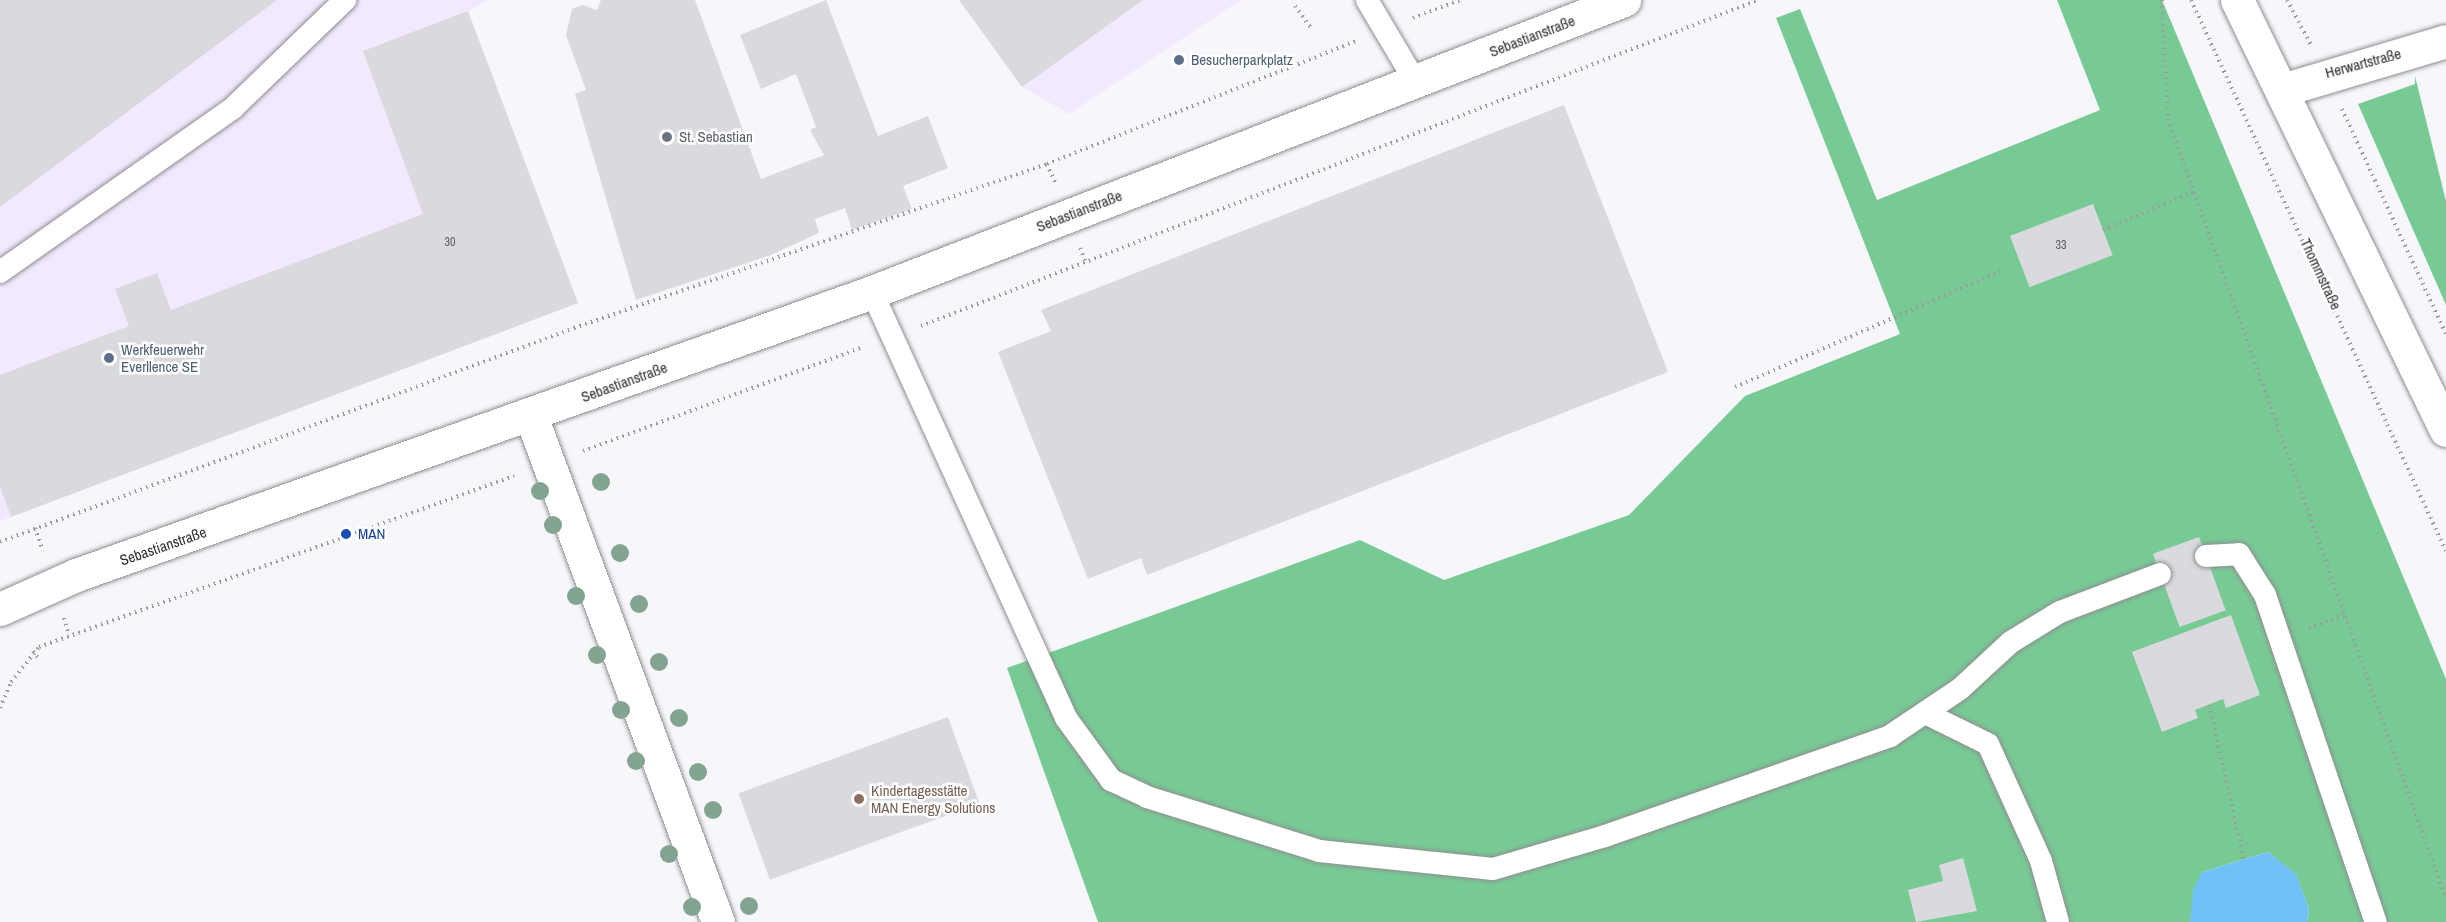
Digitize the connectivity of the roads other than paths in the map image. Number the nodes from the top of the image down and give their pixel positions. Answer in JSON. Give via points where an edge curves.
{"nodes":[{"id":1,"x":345,"y":0,"type":"edge"},
{"id":2,"x":1367,"y":0,"type":"edge"},
{"id":3,"x":1624,"y":0,"type":"edge"},
{"id":4,"x":2237,"y":0,"type":"edge"},
{"id":5,"x":2446,"y":41,"type":"edge"},
{"id":6,"x":1415,"y":81,"type":"junction"},
{"id":7,"x":2282,"y":90,"type":"junction"},
{"id":8,"x":0,"y":272,"type":"edge"},
{"id":9,"x":872,"y":292,"type":"junction"},
{"id":10,"x":531,"y":416,"type":"junction"},
{"id":11,"x":2446,"y":430,"type":"edge"},
{"id":12,"x":2206,"y":556,"type":"dead end"},
{"id":13,"x":2160,"y":574,"type":"dead end"},
{"id":14,"x":0,"y":609,"type":"edge"},
{"id":15,"x":1925,"y":713,"type":"junction"},
{"id":16,"x":718,"y":922,"type":"edge"},
{"id":17,"x":2058,"y":922,"type":"edge"},
{"id":18,"x":2376,"y":922,"type":"edge"}],
"edges":[{"from":1,"to":8,"type":"lane","via":[[233,108]]},
{"from":2,"to":6,"type":"lane","via":[[1388,28]]},
{"from":3,"to":6,"type":"main road","name":"Sebastianstraße"},
{"from":4,"to":7,"type":"main road"},
{"from":5,"to":7,"type":"main road","name":"Herwartstraße","via":[[2325,73]]},
{"from":6,"to":9,"type":"main road","name":"Sebastianstraße"},
{"from":7,"to":11,"type":"main road"},
{"from":9,"to":10,"type":"main road","name":"Sebastianstraße"},
{"from":9,"to":15,"type":"lane","via":[[1066,718],[1111,780],[1147,797],[1319,851],[1494,869],[1848,752],[1890,736]]},
{"from":10,"to":14,"type":"main road","name":"Sebastianstraße","via":[[76,575]]},
{"from":10,"to":16,"type":"main road"},
{"from":12,"to":18,"type":"lane","via":[[2239,554],[2265,596]]},
{"from":13,"to":15,"type":"lane","via":[[2060,612],[2011,642],[1960,689]]},
{"from":15,"to":17,"type":"lane","via":[[1988,744],[2041,861]]}]}
